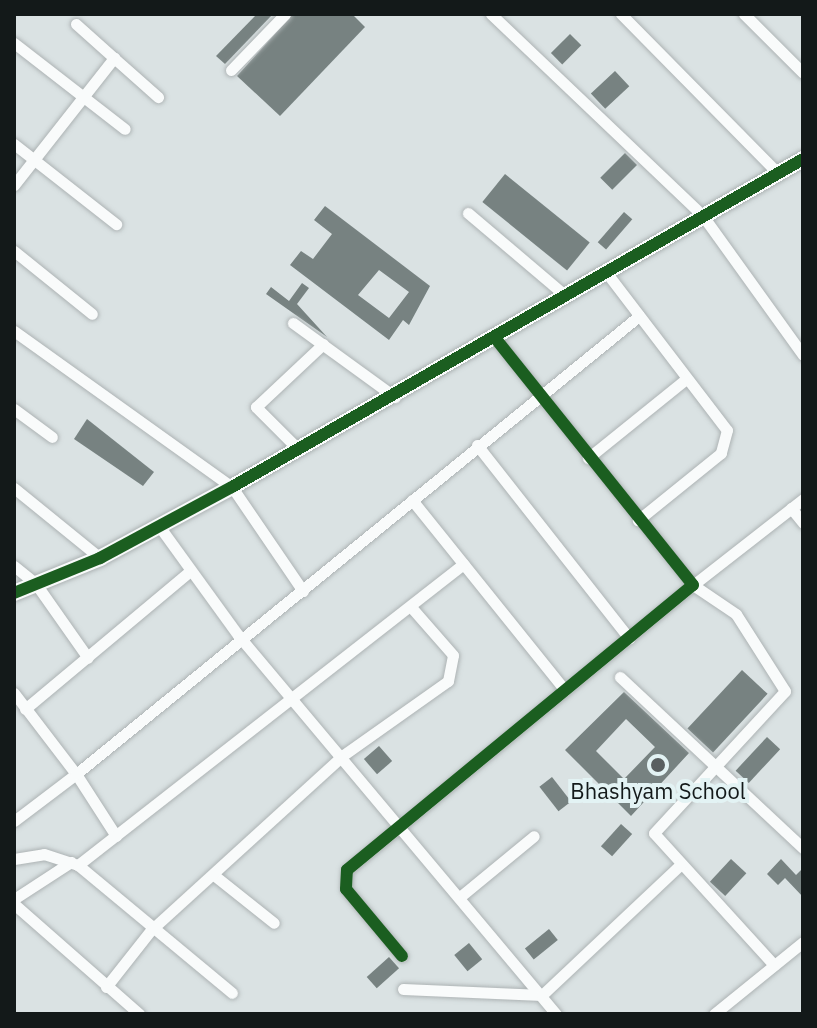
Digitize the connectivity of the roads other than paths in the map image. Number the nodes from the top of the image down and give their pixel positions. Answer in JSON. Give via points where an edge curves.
{"nodes":[{"id":1,"x":285,"y":14,"type":"edge"},
{"id":2,"x":491,"y":14,"type":"edge"},
{"id":3,"x":621,"y":14,"type":"edge"},
{"id":4,"x":744,"y":14,"type":"edge"},
{"id":5,"x":76,"y":24,"type":"dead end"},
{"id":6,"x":14,"y":43,"type":"edge"},
{"id":7,"x":114,"y":58,"type":"junction"},
{"id":8,"x":231,"y":70,"type":"dead end"},
{"id":9,"x":803,"y":73,"type":"edge"},
{"id":10,"x":84,"y":96,"type":"junction"},
{"id":11,"x":158,"y":97,"type":"dead end"},
{"id":12,"x":125,"y":129,"type":"dead end"},
{"id":13,"x":14,"y":144,"type":"edge"},
{"id":14,"x":34,"y":159,"type":"junction"},
{"id":15,"x":803,"y":159,"type":"edge"},
{"id":16,"x":778,"y":173,"type":"junction"},
{"id":17,"x":14,"y":185,"type":"edge"},
{"id":18,"x":468,"y":213,"type":"dead end"},
{"id":19,"x":703,"y":216,"type":"junction"},
{"id":20,"x":116,"y":224,"type":"dead end"},
{"id":21,"x":14,"y":251,"type":"edge"},
{"id":22,"x":606,"y":272,"type":"junction"},
{"id":23,"x":566,"y":296,"type":"junction"},
{"id":24,"x":92,"y":314,"type":"dead end"},
{"id":25,"x":639,"y":316,"type":"junction"},
{"id":26,"x":293,"y":323,"type":"dead end"},
{"id":27,"x":14,"y":331,"type":"edge"},
{"id":28,"x":495,"y":338,"type":"junction"},
{"id":29,"x":323,"y":344,"type":"junction"},
{"id":30,"x":803,"y":355,"type":"edge"},
{"id":31,"x":686,"y":379,"type":"junction"},
{"id":32,"x":538,"y":394,"type":"junction"},
{"id":33,"x":395,"y":397,"type":"junction"},
{"id":34,"x":14,"y":409,"type":"edge"},
{"id":35,"x":52,"y":437,"type":"dead end"},
{"id":36,"x":477,"y":445,"type":"junction"},
{"id":37,"x":299,"y":450,"type":"junction"},
{"id":38,"x":588,"y":458,"type":"junction"},
{"id":39,"x":232,"y":487,"type":"junction"},
{"id":40,"x":14,"y":488,"type":"edge"},
{"id":41,"x":803,"y":499,"type":"edge"},
{"id":42,"x":412,"y":500,"type":"junction"},
{"id":43,"x":791,"y":508,"type":"junction"},
{"id":44,"x":638,"y":520,"type":"junction"},
{"id":45,"x":803,"y":523,"type":"edge"},
{"id":46,"x":159,"y":526,"type":"junction"},
{"id":47,"x":100,"y":558,"type":"junction"},
{"id":48,"x":463,"y":564,"type":"junction"},
{"id":49,"x":14,"y":566,"type":"edge"},
{"id":50,"x":189,"y":572,"type":"junction"},
{"id":51,"x":36,"y":584,"type":"junction"},
{"id":52,"x":693,"y":585,"type":"junction"},
{"id":53,"x":303,"y":591,"type":"junction"},
{"id":54,"x":14,"y":593,"type":"edge"},
{"id":55,"x":411,"y":607,"type":"junction"},
{"id":56,"x":238,"y":635,"type":"junction"},
{"id":57,"x":629,"y":638,"type":"junction"},
{"id":58,"x":88,"y":658,"type":"junction"},
{"id":59,"x":620,"y":677,"type":"dead end"},
{"id":60,"x":565,"y":690,"type":"junction"},
{"id":61,"x":14,"y":693,"type":"edge"},
{"id":62,"x":296,"y":697,"type":"junction"},
{"id":63,"x":25,"y":709,"type":"junction"},
{"id":64,"x":342,"y":756,"type":"junction"},
{"id":65,"x":716,"y":767,"type":"junction"},
{"id":66,"x":76,"y":774,"type":"junction"},
{"id":67,"x":14,"y":821,"type":"edge"},
{"id":68,"x":406,"y":828,"type":"junction"},
{"id":69,"x":116,"y":836,"type":"junction"},
{"id":70,"x":534,"y":836,"type":"dead end"},
{"id":71,"x":803,"y":848,"type":"edge"},
{"id":72,"x":14,"y":859,"type":"edge"},
{"id":73,"x":75,"y":864,"type":"junction"},
{"id":74,"x":680,"y":865,"type":"junction"},
{"id":75,"x":215,"y":876,"type":"junction"},
{"id":76,"x":461,"y":896,"type":"junction"},
{"id":77,"x":14,"y":902,"type":"edge"},
{"id":78,"x":274,"y":923,"type":"dead end"},
{"id":79,"x":151,"y":930,"type":"junction"},
{"id":80,"x":803,"y":942,"type":"edge"},
{"id":81,"x":402,"y":956,"type":"dead end"},
{"id":82,"x":774,"y":965,"type":"junction"},
{"id":83,"x":106,"y":987,"type":"junction"},
{"id":84,"x":403,"y":989,"type":"dead end"},
{"id":85,"x":232,"y":993,"type":"dead end"},
{"id":86,"x":542,"y":995,"type":"junction"},
{"id":87,"x":139,"y":1014,"type":"edge"},
{"id":88,"x":556,"y":1014,"type":"edge"},
{"id":89,"x":714,"y":1014,"type":"edge"}],
"edges":[{"from":1,"to":8,"type":"street"},
{"from":2,"to":19,"type":"street"},
{"from":3,"to":16,"type":"street"},
{"from":4,"to":9,"type":"street"},
{"from":5,"to":7,"type":"street"},
{"from":6,"to":10,"type":"street"},
{"from":7,"to":10,"type":"street"},
{"from":7,"to":11,"type":"street"},
{"from":10,"to":12,"type":"street"},
{"from":10,"to":14,"type":"street"},
{"from":13,"to":14,"type":"street"},
{"from":14,"to":17,"type":"street"},
{"from":14,"to":20,"type":"street"},
{"from":15,"to":16,"type":"street"},
{"from":16,"to":19,"type":"street"},
{"from":18,"to":23,"type":"street"},
{"from":19,"to":22,"type":"street"},
{"from":19,"to":30,"type":"street"},
{"from":21,"to":24,"type":"street"},
{"from":22,"to":23,"type":"street"},
{"from":22,"to":25,"type":"street"},
{"from":23,"to":28,"type":"street"},
{"from":25,"to":31,"type":"street"},
{"from":25,"to":32,"type":"street"},
{"from":26,"to":29,"type":"street"},
{"from":27,"to":39,"type":"street"},
{"from":28,"to":32,"type":"street"},
{"from":28,"to":33,"type":"street"},
{"from":29,"to":33,"type":"street"},
{"from":29,"to":37,"type":"street","via":[[256,407]]},
{"from":31,"to":38,"type":"street"},
{"from":31,"to":44,"type":"street","via":[[727,430],[728,441]]},
{"from":32,"to":36,"type":"street"},
{"from":32,"to":38,"type":"street"},
{"from":33,"to":37,"type":"street"},
{"from":34,"to":35,"type":"street"},
{"from":36,"to":42,"type":"street"},
{"from":36,"to":57,"type":"street"},
{"from":37,"to":39,"type":"street"},
{"from":38,"to":44,"type":"street"},
{"from":39,"to":46,"type":"street"},
{"from":39,"to":53,"type":"street"},
{"from":40,"to":47,"type":"street"},
{"from":41,"to":43,"type":"street"},
{"from":42,"to":48,"type":"street"},
{"from":42,"to":53,"type":"street"},
{"from":43,"to":45,"type":"street"},
{"from":43,"to":52,"type":"street"},
{"from":44,"to":52,"type":"street"},
{"from":46,"to":47,"type":"street"},
{"from":46,"to":50,"type":"street"},
{"from":47,"to":51,"type":"street"},
{"from":48,"to":55,"type":"street"},
{"from":48,"to":60,"type":"street"},
{"from":49,"to":51,"type":"street"},
{"from":50,"to":56,"type":"street"},
{"from":50,"to":58,"type":"street"},
{"from":51,"to":54,"type":"street"},
{"from":51,"to":58,"type":"street"},
{"from":52,"to":57,"type":"street"},
{"from":52,"to":65,"type":"street","via":[[736,614],[785,691]]},
{"from":53,"to":56,"type":"street"},
{"from":55,"to":62,"type":"street"},
{"from":55,"to":64,"type":"street","via":[[453,655],[448,681]]},
{"from":56,"to":62,"type":"street"},
{"from":56,"to":66,"type":"street"},
{"from":57,"to":60,"type":"street"},
{"from":58,"to":63,"type":"street"},
{"from":59,"to":65,"type":"street"},
{"from":60,"to":68,"type":"street"},
{"from":61,"to":63,"type":"street"},
{"from":62,"to":64,"type":"street"},
{"from":62,"to":69,"type":"street"},
{"from":63,"to":66,"type":"street"},
{"from":64,"to":68,"type":"street"},
{"from":64,"to":75,"type":"street"},
{"from":65,"to":71,"type":"street"},
{"from":65,"to":74,"type":"street","via":[[656,827],[655,838]]},
{"from":66,"to":67,"type":"street"},
{"from":66,"to":69,"type":"street"},
{"from":68,"to":76,"type":"street"},
{"from":68,"to":81,"type":"street","via":[[344,879]]},
{"from":69,"to":73,"type":"street"},
{"from":70,"to":76,"type":"street"},
{"from":72,"to":73,"type":"street","via":[[44,854]]},
{"from":73,"to":77,"type":"street"},
{"from":73,"to":79,"type":"street"},
{"from":74,"to":82,"type":"street"},
{"from":74,"to":86,"type":"street"},
{"from":75,"to":78,"type":"street"},
{"from":75,"to":79,"type":"street"},
{"from":76,"to":86,"type":"street"},
{"from":77,"to":83,"type":"street"},
{"from":79,"to":83,"type":"street"},
{"from":79,"to":85,"type":"street"},
{"from":80,"to":82,"type":"street"},
{"from":82,"to":89,"type":"street"},
{"from":83,"to":87,"type":"street"},
{"from":84,"to":86,"type":"street"},
{"from":86,"to":88,"type":"street"}]}
